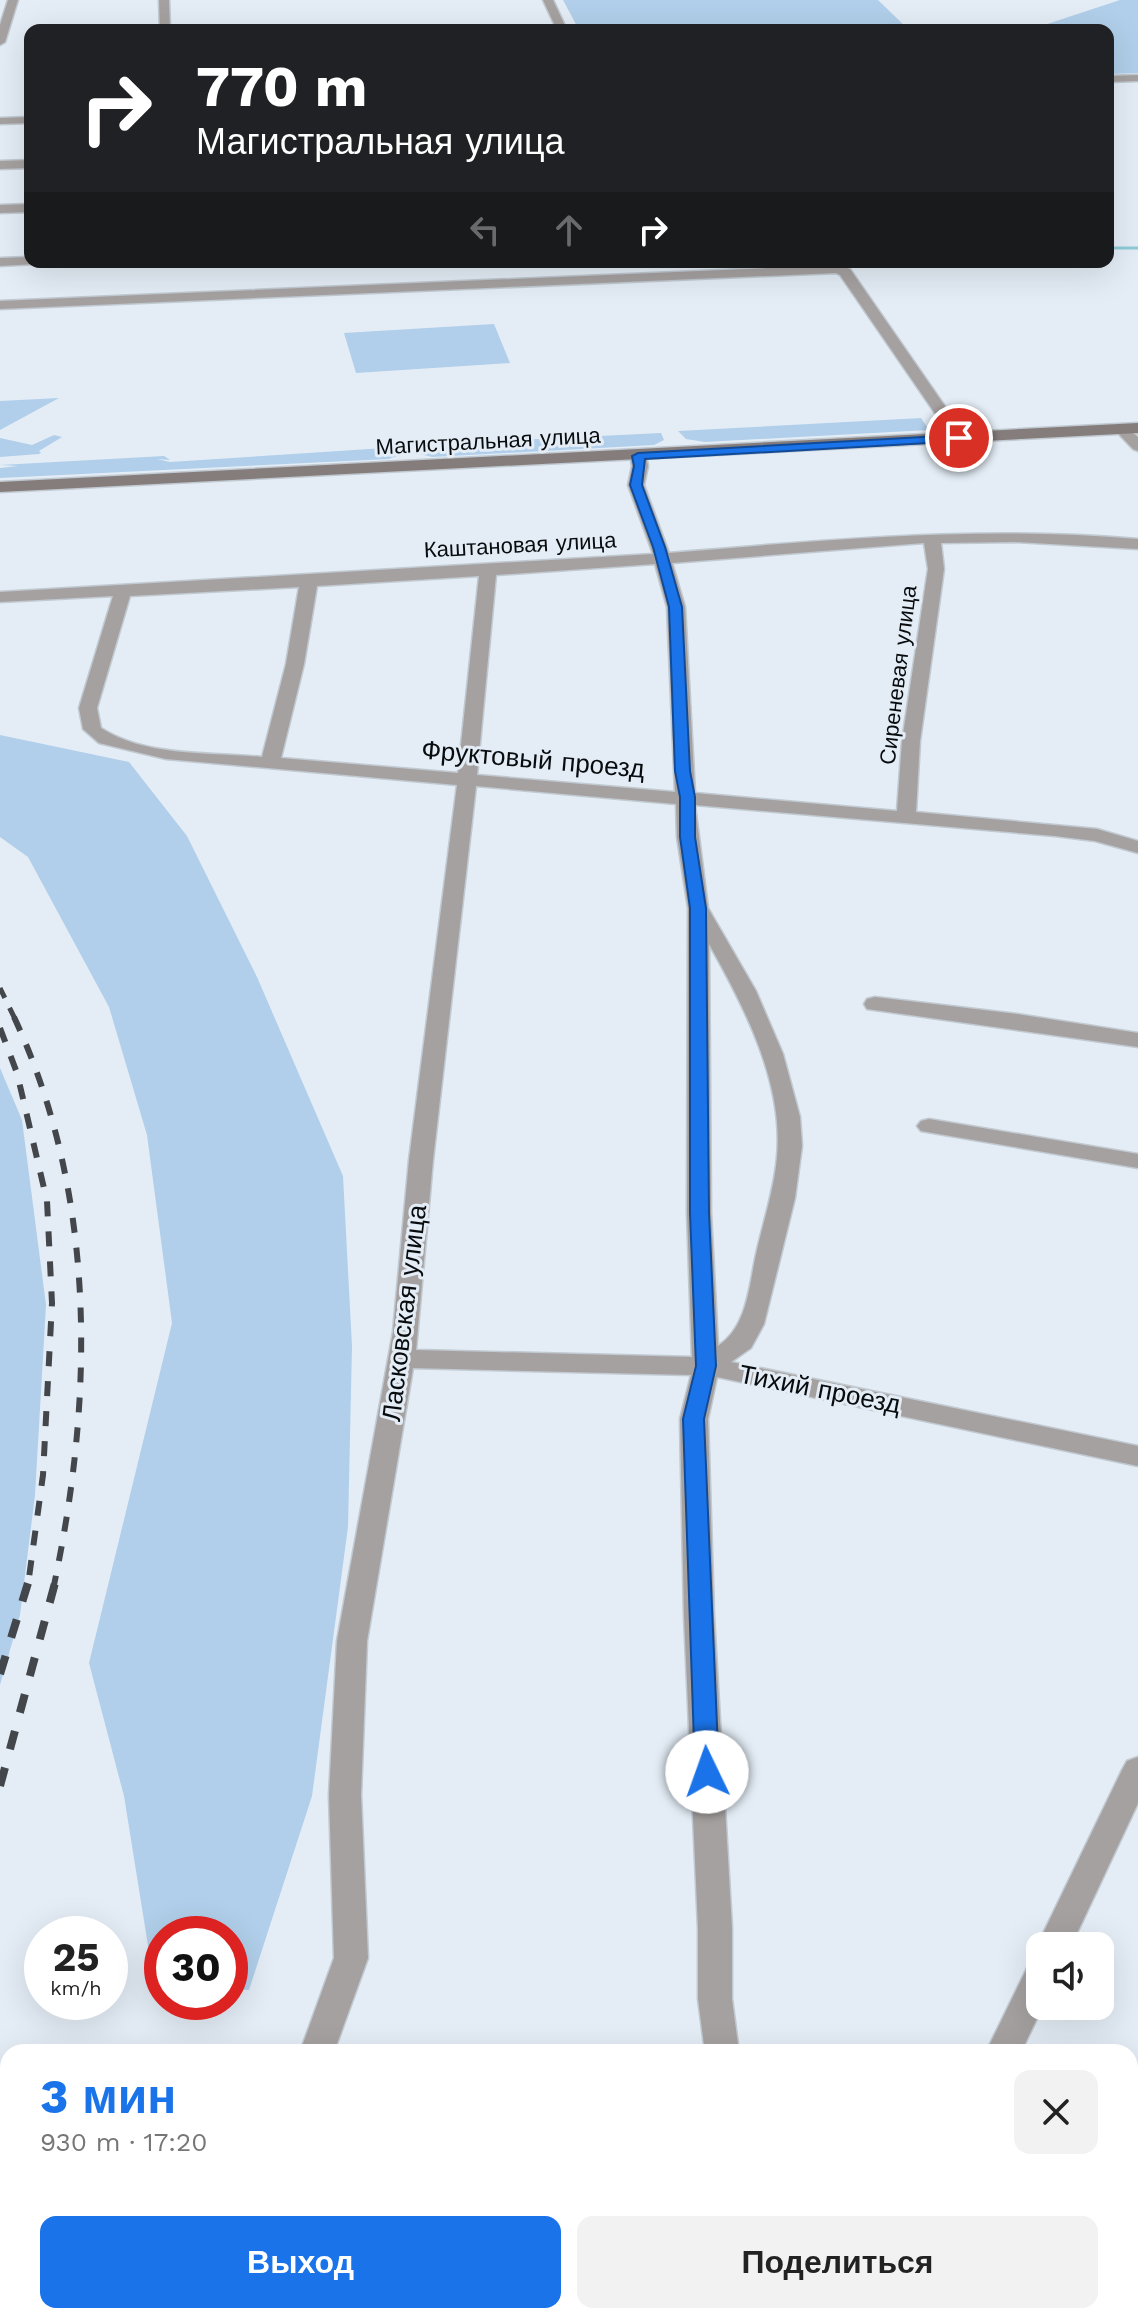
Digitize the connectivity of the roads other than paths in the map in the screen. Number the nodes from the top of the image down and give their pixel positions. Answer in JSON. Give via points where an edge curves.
{"nodes":[{"id":1,"x":164,"y":0,"type":"edge"},
{"id":2,"x":548,"y":0,"type":"edge"},
{"id":3,"x":8,"y":2,"type":"edge"},
{"id":4,"x":165,"y":24,"type":"edge"},
{"id":5,"x":559,"y":24,"type":"edge"},
{"id":6,"x":0,"y":39,"type":"edge"},
{"id":7,"x":1138,"y":78,"type":"edge"},
{"id":8,"x":1114,"y":79,"type":"edge"},
{"id":9,"x":24,"y":120,"type":"edge"},
{"id":10,"x":0,"y":121,"type":"edge"},
{"id":11,"x":24,"y":164,"type":"edge"},
{"id":12,"x":0,"y":165,"type":"edge"},
{"id":13,"x":24,"y":208,"type":"edge"},
{"id":14,"x":0,"y":209,"type":"edge"},
{"id":15,"x":24,"y":261,"type":"edge"},
{"id":16,"x":0,"y":262,"type":"edge"},
{"id":17,"x":683,"y":268,"type":"edge"},
{"id":18,"x":0,"y":305,"type":"edge"},
{"id":19,"x":1130,"y":429,"type":"edge"},
{"id":20,"x":959,"y":438,"type":"junction"},
{"id":21,"x":1138,"y":446,"type":"edge"},
{"id":22,"x":639,"y":461,"type":"junction"},
{"id":23,"x":0,"y":487,"type":"edge"},
{"id":24,"x":932,"y":539,"type":"junction"},
{"id":25,"x":1138,"y":544,"type":"edge"},
{"id":26,"x":663,"y":558,"type":"junction"},
{"id":27,"x":488,"y":568,"type":"junction"},
{"id":28,"x":309,"y":580,"type":"junction"},
{"id":29,"x":123,"y":590,"type":"junction"},
{"id":30,"x":0,"y":597,"type":"edge"},
{"id":31,"x":270,"y":763,"type":"junction"},
{"id":32,"x":466,"y":780,"type":"junction"},
{"id":33,"x":687,"y":797,"type":"junction"},
{"id":34,"x":906,"y":817,"type":"junction"},
{"id":35,"x":1138,"y":847,"type":"edge"},
{"id":36,"x":698,"y":908,"type":"junction"},
{"id":37,"x":875,"y":1004,"type":"dead end"},
{"id":38,"x":1138,"y":1040,"type":"edge"},
{"id":39,"x":929,"y":1126,"type":"dead end"},
{"id":40,"x":1138,"y":1161,"type":"edge"},
{"id":41,"x":402,"y":1359,"type":"junction"},
{"id":42,"x":706,"y":1366,"type":"junction"},
{"id":43,"x":1138,"y":1456,"type":"edge"},
{"id":44,"x":1138,"y":1770,"type":"edge"},
{"id":45,"x":1061,"y":1932,"type":"edge"},
{"id":46,"x":1026,"y":2005,"type":"edge"},
{"id":47,"x":320,"y":2044,"type":"edge"},
{"id":48,"x":721,"y":2044,"type":"edge"},
{"id":49,"x":1007,"y":2044,"type":"edge"}],
"edges":[{"from":1,"to":4,"type":"street"},
{"from":2,"to":5,"type":"street"},
{"from":3,"to":6,"type":"street"},
{"from":7,"to":8,"type":"street"},
{"from":9,"to":10,"type":"street"},
{"from":11,"to":12,"type":"street"},
{"from":13,"to":14,"type":"street"},
{"from":15,"to":16,"type":"street"},
{"from":17,"to":18,"type":"street"},
{"from":17,"to":20,"type":"street","via":[[845,272]]},
{"from":19,"to":20,"type":"main road","name":"Магистральная улица"},
{"from":19,"to":21,"type":"street"},
{"from":20,"to":22,"type":"main road","name":"Магистральная улица"},
{"from":22,"to":23,"type":"main road","name":"Магистральная улица"},
{"from":22,"to":26,"type":"street","via":[[636,485]]},
{"from":24,"to":25,"type":"street","name":"Каштановая улица","via":[[1037,536]]},
{"from":24,"to":26,"type":"street","name":"Каштановая улица"},
{"from":24,"to":34,"type":"street","name":"Сиреневая улица","via":[[936,569],[911,741]]},
{"from":26,"to":27,"type":"street","name":"Каштановая улица"},
{"from":26,"to":33,"type":"street","via":[[676,607]]},
{"from":27,"to":28,"type":"street","name":"Каштановая улица"},
{"from":27,"to":32,"type":"street","name":"Ласковская улица"},
{"from":28,"to":29,"type":"street","name":"Каштановая улица"},
{"from":28,"to":31,"type":"street"},
{"from":29,"to":30,"type":"street","name":"Каштановая улица"},
{"from":29,"to":31,"type":"street","name":"Фруктовый проезд","via":[[88,708],[95,733],[122,745],[179,755]]},
{"from":31,"to":32,"type":"street","name":"Фруктовый проезд"},
{"from":32,"to":33,"type":"street","name":"Фруктовый проезд"},
{"from":32,"to":41,"type":"street","name":"Ласковская улица"},
{"from":33,"to":34,"type":"street","name":"Фруктовый проезд"},
{"from":33,"to":36,"type":"street"},
{"from":34,"to":35,"type":"street","name":"Фруктовый проезд","via":[[1084,833]]},
{"from":36,"to":42,"type":"street","via":[[699,1213]]},
{"from":36,"to":42,"type":"street","via":[[751,1003],[779,1083],[790,1144],[787,1180],[744,1340]]},
{"from":37,"to":38,"type":"street"},
{"from":39,"to":40,"type":"street"},
{"from":41,"to":42,"type":"street","name":"Тихий проезд"},
{"from":41,"to":47,"type":"street","name":"Ласковская улица","via":[[352,1641],[345,1795],[351,1958]]},
{"from":42,"to":43,"type":"street","name":"Тихий проезд"},
{"from":42,"to":48,"type":"street","via":[[694,1419]]},
{"from":44,"to":45,"type":"street"},
{"from":46,"to":49,"type":"street"}]}
